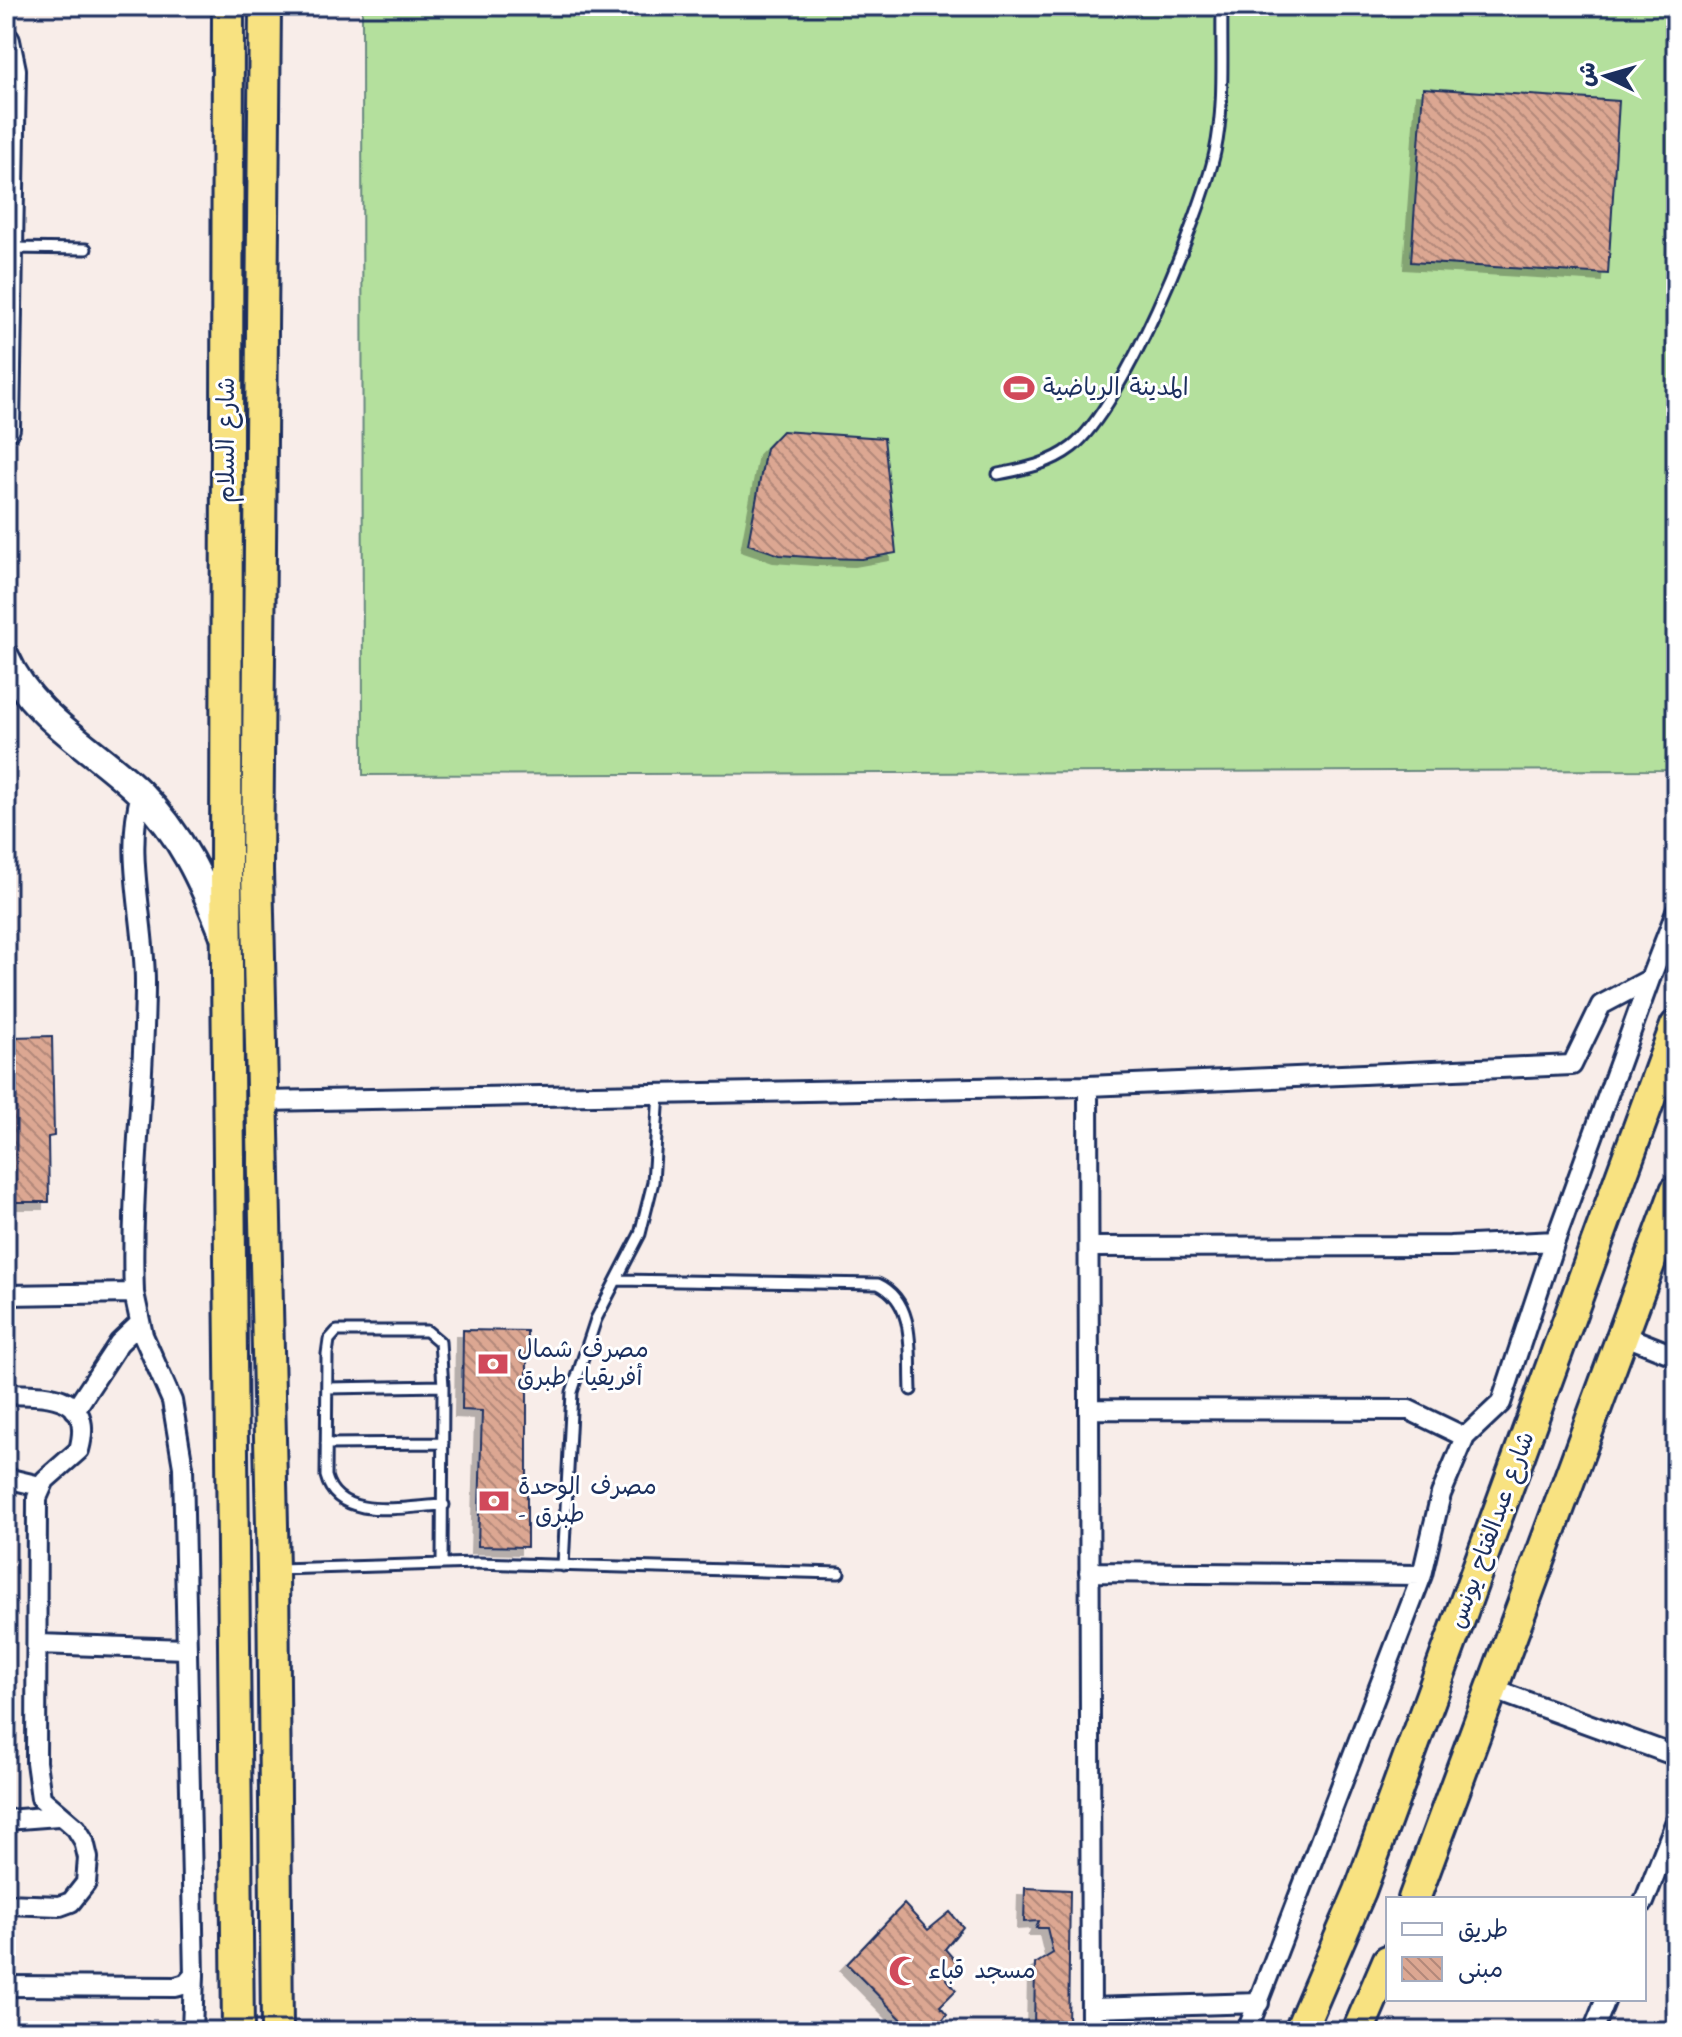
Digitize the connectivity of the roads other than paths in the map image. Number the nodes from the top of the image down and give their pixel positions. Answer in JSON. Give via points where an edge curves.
{"nodes":[{"id":1,"x":228,"y":6,"type":"edge"},
{"id":2,"x":265,"y":6,"type":"edge"},
{"id":3,"x":1222,"y":6,"type":"edge"},
{"id":4,"x":6,"y":41,"type":"edge"},
{"id":5,"x":8,"y":117,"type":"edge"},
{"id":6,"x":10,"y":248,"type":"junction"},
{"id":7,"x":86,"y":249,"type":"dead end"},
{"id":8,"x":6,"y":413,"type":"edge"},
{"id":9,"x":998,"y":474,"type":"dead end"},
{"id":10,"x":6,"y":658,"type":"edge"},
{"id":11,"x":141,"y":794,"type":"junction"},
{"id":12,"x":1676,"y":912,"type":"edge"},
{"id":13,"x":226,"y":943,"type":"junction"},
{"id":14,"x":1650,"y":979,"type":"junction"},
{"id":15,"x":1676,"y":1026,"type":"edge"},
{"id":16,"x":1088,"y":1086,"type":"junction"},
{"id":17,"x":659,"y":1093,"type":"junction"},
{"id":18,"x":263,"y":1101,"type":"junction"},
{"id":19,"x":1676,"y":1191,"type":"edge"},
{"id":20,"x":1555,"y":1241,"type":"junction"},
{"id":21,"x":1089,"y":1247,"type":"junction"},
{"id":22,"x":618,"y":1280,"type":"junction"},
{"id":23,"x":134,"y":1293,"type":"junction"},
{"id":24,"x":6,"y":1295,"type":"edge"},
{"id":25,"x":140,"y":1323,"type":"junction"},
{"id":26,"x":1623,"y":1335,"type":"junction"},
{"id":27,"x":1676,"y":1356,"type":"edge"},
{"id":28,"x":443,"y":1386,"type":"junction"},
{"id":29,"x":327,"y":1388,"type":"junction"},
{"id":30,"x":911,"y":1390,"type":"dead end"},
{"id":31,"x":6,"y":1394,"type":"edge"},
{"id":32,"x":1089,"y":1409,"type":"junction"},
{"id":33,"x":75,"y":1410,"type":"junction"},
{"id":34,"x":1465,"y":1437,"type":"junction"},
{"id":35,"x":443,"y":1443,"type":"junction"},
{"id":36,"x":326,"y":1444,"type":"junction"},
{"id":37,"x":6,"y":1478,"type":"edge"},
{"id":38,"x":40,"y":1486,"type":"junction"},
{"id":39,"x":444,"y":1505,"type":"junction"},
{"id":40,"x":442,"y":1564,"type":"junction"},
{"id":41,"x":563,"y":1566,"type":"junction"},
{"id":42,"x":273,"y":1569,"type":"junction"},
{"id":43,"x":1089,"y":1572,"type":"junction"},
{"id":44,"x":839,"y":1573,"type":"dead end"},
{"id":45,"x":1422,"y":1575,"type":"junction"},
{"id":46,"x":38,"y":1644,"type":"junction"},
{"id":47,"x":186,"y":1649,"type":"junction"},
{"id":48,"x":1492,"y":1689,"type":"junction"},
{"id":49,"x":1676,"y":1756,"type":"edge"},
{"id":50,"x":58,"y":1816,"type":"junction"},
{"id":51,"x":6,"y":1820,"type":"edge"},
{"id":52,"x":1676,"y":1821,"type":"edge"},
{"id":53,"x":1415,"y":1897,"type":"edge"},
{"id":54,"x":1646,"y":1897,"type":"edge"},
{"id":55,"x":6,"y":1904,"type":"edge"},
{"id":56,"x":1386,"y":1966,"type":"edge"},
{"id":57,"x":194,"y":1975,"type":"junction"},
{"id":58,"x":6,"y":1986,"type":"edge"},
{"id":59,"x":1605,"y":2001,"type":"edge"},
{"id":60,"x":1259,"y":2003,"type":"junction"},
{"id":61,"x":1091,"y":2008,"type":"junction"},
{"id":62,"x":192,"y":2031,"type":"edge"},
{"id":63,"x":238,"y":2031,"type":"edge"},
{"id":64,"x":277,"y":2031,"type":"edge"},
{"id":65,"x":1091,"y":2031,"type":"edge"},
{"id":66,"x":1247,"y":2031,"type":"edge"},
{"id":67,"x":1300,"y":2031,"type":"edge"},
{"id":68,"x":1358,"y":2031,"type":"edge"},
{"id":69,"x":1593,"y":2031,"type":"edge"}],
"edges":[{"from":1,"to":13,"type":"highway","name":"شارع السلام"},
{"from":2,"to":18,"type":"highway","name":"شارع السلام","via":[[257,870]]},
{"from":3,"to":9,"type":"lane","via":[[1220,115],[1208,178],[1163,294],[1093,427],[1055,458]]},
{"from":4,"to":5,"type":"main road","via":[[12,59]]},
{"from":5,"to":6,"type":"main road"},
{"from":6,"to":7,"type":"lane"},
{"from":6,"to":8,"type":"main road"},
{"from":10,"to":11,"type":"main road","via":[[19,684],[42,710]]},
{"from":11,"to":13,"type":"main road","via":[[190,855]]},
{"from":11,"to":23,"type":"street","via":[[134,826],[145,1027]]},
{"from":12,"to":14,"type":"street"},
{"from":13,"to":63,"type":"highway","name":"شارع السلام"},
{"from":14,"to":16,"type":"street","via":[[1601,1005],[1572,1065]]},
{"from":14,"to":20,"type":"street"},
{"from":15,"to":67,"type":"highway","name":"شارع عبدالفتاح يونس","via":[[1360,1891]]},
{"from":16,"to":17,"type":"street"},
{"from":16,"to":21,"type":"street"},
{"from":17,"to":18,"type":"street"},
{"from":17,"to":22,"type":"lane","via":[[653,1182],[635,1246]]},
{"from":18,"to":42,"type":"highway","name":"شارع السلام"},
{"from":19,"to":26,"type":"highway"},
{"from":20,"to":21,"type":"street"},
{"from":20,"to":34,"type":"street","via":[[1501,1403]]},
{"from":21,"to":32,"type":"street"},
{"from":22,"to":30,"type":"lane","via":[[878,1284],[893,1293],[906,1316]]},
{"from":22,"to":41,"type":"lane","via":[[586,1343],[572,1392]]},
{"from":23,"to":24,"type":"street"},
{"from":23,"to":25,"type":"street"},
{"from":25,"to":33,"type":"street","via":[[119,1343]]},
{"from":25,"to":47,"type":"street","via":[[172,1401],[181,1445]]},
{"from":26,"to":27,"type":"street"},
{"from":26,"to":48,"type":"highway"},
{"from":28,"to":29,"type":"lane"},
{"from":28,"to":29,"type":"lane","via":[[441,1346],[431,1332],[349,1328],[329,1340]]},
{"from":28,"to":35,"type":"lane"},
{"from":29,"to":36,"type":"lane"},
{"from":31,"to":33,"type":"street","via":[[57,1396]]},
{"from":32,"to":34,"type":"street","via":[[1409,1410]]},
{"from":32,"to":43,"type":"street"},
{"from":33,"to":38,"type":"street","via":[[79,1450]]},
{"from":34,"to":45,"type":"street","via":[[1441,1494]]},
{"from":35,"to":36,"type":"lane"},
{"from":35,"to":39,"type":"lane"},
{"from":36,"to":39,"type":"lane","via":[[328,1484],[345,1503]]},
{"from":37,"to":38,"type":"street"},
{"from":38,"to":46,"type":"street"},
{"from":39,"to":40,"type":"lane"},
{"from":40,"to":41,"type":"lane"},
{"from":40,"to":42,"type":"lane"},
{"from":41,"to":44,"type":"lane"},
{"from":42,"to":64,"type":"highway","name":"شارع السلام"},
{"from":43,"to":45,"type":"street"},
{"from":43,"to":61,"type":"street"},
{"from":45,"to":60,"type":"street"},
{"from":46,"to":47,"type":"street"},
{"from":46,"to":50,"type":"street","via":[[36,1775],[41,1798]]},
{"from":47,"to":57,"type":"street"},
{"from":48,"to":49,"type":"street"},
{"from":48,"to":53,"type":"highway"},
{"from":50,"to":51,"type":"street"},
{"from":50,"to":55,"type":"street","via":[[81,1834],[88,1858],[86,1883],[71,1902],[60,1906]]},
{"from":52,"to":54,"type":"street"},
{"from":56,"to":68,"type":"highway"},
{"from":57,"to":58,"type":"street","via":[[175,1987]]},
{"from":57,"to":62,"type":"street"},
{"from":59,"to":69,"type":"street"},
{"from":60,"to":61,"type":"street"},
{"from":60,"to":66,"type":"street"},
{"from":61,"to":65,"type":"street"}]}
